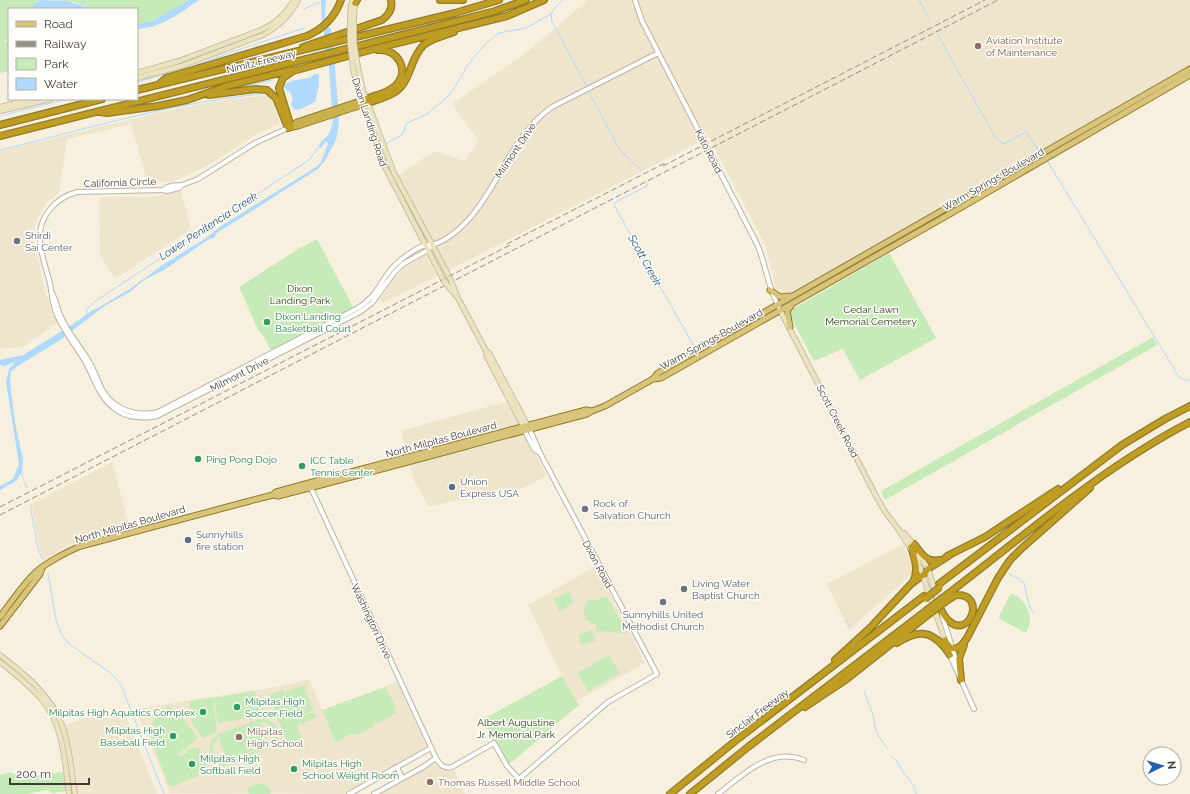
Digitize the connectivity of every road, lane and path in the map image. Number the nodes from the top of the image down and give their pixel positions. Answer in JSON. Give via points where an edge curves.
{"nodes":[{"id":1,"x":294,"y":0,"type":"edge"},
{"id":2,"x":298,"y":0,"type":"edge"},
{"id":3,"x":391,"y":0,"type":"edge"},
{"id":4,"x":440,"y":0,"type":"edge"},
{"id":5,"x":463,"y":0,"type":"edge"},
{"id":6,"x":499,"y":0,"type":"edge"},
{"id":7,"x":526,"y":0,"type":"edge"},
{"id":8,"x":544,"y":0,"type":"edge"},
{"id":9,"x":635,"y":0,"type":"edge"},
{"id":10,"x":355,"y":1,"type":"edge"},
{"id":11,"x":340,"y":2,"type":"edge"},
{"id":12,"x":472,"y":26,"type":"junction"},
{"id":13,"x":338,"y":38,"type":"junction"},
{"id":14,"x":209,"y":52,"type":"junction"},
{"id":15,"x":658,"y":52,"type":"junction"},
{"id":16,"x":360,"y":53,"type":"junction"},
{"id":17,"x":319,"y":63,"type":"junction"},
{"id":18,"x":1190,"y":69,"type":"edge"},
{"id":19,"x":138,"y":73,"type":"edge"},
{"id":20,"x":1190,"y":75,"type":"edge"},
{"id":21,"x":138,"y":78,"type":"edge"},
{"id":22,"x":157,"y":85,"type":"junction"},
{"id":23,"x":138,"y":90,"type":"edge"},
{"id":24,"x":198,"y":96,"type":"junction"},
{"id":25,"x":27,"y":100,"type":"edge"},
{"id":26,"x":45,"y":100,"type":"edge"},
{"id":27,"x":98,"y":100,"type":"edge"},
{"id":28,"x":364,"y":102,"type":"junction"},
{"id":29,"x":0,"y":107,"type":"edge"},
{"id":30,"x":0,"y":111,"type":"edge"},
{"id":31,"x":95,"y":112,"type":"junction"},
{"id":32,"x":0,"y":125,"type":"edge"},
{"id":33,"x":290,"y":128,"type":"junction"},
{"id":34,"x":0,"y":136,"type":"edge"},
{"id":35,"x":1006,"y":174,"type":"junction"},
{"id":36,"x":989,"y":192,"type":"junction"},
{"id":37,"x":432,"y":245,"type":"junction"},
{"id":38,"x":426,"y":248,"type":"junction"},
{"id":39,"x":450,"y":283,"type":"junction"},
{"id":40,"x":770,"y":290,"type":"junction"},
{"id":41,"x":799,"y":293,"type":"junction"},
{"id":42,"x":796,"y":301,"type":"junction"},
{"id":43,"x":778,"y":305,"type":"junction"},
{"id":44,"x":780,"y":310,"type":"junction"},
{"id":45,"x":63,"y":324,"type":"joint"},
{"id":46,"x":790,"y":327,"type":"junction"},
{"id":47,"x":728,"y":333,"type":"junction"},
{"id":48,"x":711,"y":349,"type":"junction"},
{"id":49,"x":705,"y":352,"type":"junction"},
{"id":50,"x":673,"y":365,"type":"junction"},
{"id":51,"x":656,"y":378,"type":"junction"},
{"id":52,"x":1190,"y":406,"type":"edge"},
{"id":53,"x":1190,"y":410,"type":"edge"},
{"id":54,"x":1190,"y":422,"type":"edge"},
{"id":55,"x":526,"y":428,"type":"junction"},
{"id":56,"x":1130,"y":456,"type":"junction"},
{"id":57,"x":1080,"y":476,"type":"junction"},
{"id":58,"x":310,"y":485,"type":"junction"},
{"id":59,"x":912,"y":546,"type":"junction"},
{"id":60,"x":950,"y":555,"type":"junction"},
{"id":61,"x":42,"y":568,"type":"junction"},
{"id":62,"x":928,"y":569,"type":"junction"},
{"id":63,"x":923,"y":574,"type":"junction"},
{"id":64,"x":911,"y":584,"type":"junction"},
{"id":65,"x":940,"y":586,"type":"junction"},
{"id":66,"x":944,"y":600,"type":"junction"},
{"id":67,"x":940,"y":608,"type":"junction"},
{"id":68,"x":928,"y":612,"type":"junction"},
{"id":69,"x":0,"y":617,"type":"edge"},
{"id":70,"x":889,"y":625,"type":"junction"},
{"id":71,"x":0,"y":626,"type":"edge"},
{"id":72,"x":967,"y":638,"type":"junction"},
{"id":73,"x":945,"y":640,"type":"junction"},
{"id":74,"x":952,"y":648,"type":"junction"},
{"id":75,"x":0,"y":654,"type":"edge"},
{"id":76,"x":950,"y":655,"type":"junction"},
{"id":77,"x":0,"y":662,"type":"edge"},
{"id":78,"x":865,"y":665,"type":"junction"},
{"id":79,"x":961,"y":680,"type":"junction"},
{"id":80,"x":794,"y":696,"type":"junction"},
{"id":81,"x":974,"y":709,"type":"dead end"},
{"id":82,"x":786,"y":718,"type":"junction"},
{"id":83,"x":431,"y":748,"type":"junction"},
{"id":84,"x":436,"y":758,"type":"junction"},
{"id":85,"x":804,"y":760,"type":"dead end"},
{"id":86,"x":396,"y":767,"type":"junction"},
{"id":87,"x":402,"y":778,"type":"junction"},
{"id":88,"x":358,"y":792,"type":"edge"},
{"id":89,"x":69,"y":794,"type":"edge"},
{"id":90,"x":75,"y":794,"type":"edge"},
{"id":91,"x":349,"y":794,"type":"edge"},
{"id":92,"x":374,"y":794,"type":"edge"},
{"id":93,"x":670,"y":794,"type":"edge"},
{"id":94,"x":676,"y":794,"type":"edge"},
{"id":95,"x":690,"y":794,"type":"edge"},
{"id":96,"x":718,"y":794,"type":"edge"}],
"edges":[{"from":1,"to":14,"type":"main road","via":[[282,17],[268,27]]},
{"from":2,"to":14,"type":"main road","via":[[288,16],[271,31]]},
{"from":3,"to":13,"type":"highway","via":[[390,11],[385,18]]},
{"from":4,"to":5,"type":"highway"},
{"from":6,"to":13,"type":"highway","name":"Nimitz Freeway","via":[[455,13]]},
{"from":7,"to":31,"type":"highway","name":"Nimitz Freeway","via":[[478,16]]},
{"from":8,"to":12,"type":"highway","via":[[514,14]]},
{"from":9,"to":15,"type":"street","name":"Kato Road","via":[[642,21]]},
{"from":10,"to":28,"type":"main road","name":"Dixon Landing Road","bridge":true,"via":[[350,42]]},
{"from":11,"to":22,"type":"highway","via":[[335,13],[322,27],[307,36],[166,78]]},
{"from":12,"to":16,"type":"highway"},
{"from":12,"to":28,"type":"highway","via":[[424,44],[417,52],[401,88],[391,94]]},
{"from":13,"to":22,"type":"highway","name":"Nimitz Freeway","via":[[251,63]]},
{"from":14,"to":19,"type":"main road"},
{"from":14,"to":21,"type":"main road","via":[[175,67]]},
{"from":15,"to":37,"type":"street","name":"Milmont Drive","via":[[543,113],[525,132],[470,218],[456,231]]},
{"from":15,"to":40,"type":"street","name":"Kato Road","via":[[757,244]]},
{"from":16,"to":17,"type":"highway"},
{"from":16,"to":28,"type":"highway","via":[[387,50],[396,56],[402,68],[401,79],[395,87]]},
{"from":17,"to":24,"type":"highway"},
{"from":17,"to":33,"type":"highway","via":[[288,74],[280,82],[280,94]]},
{"from":18,"to":35,"type":"main road","name":"Warm Springs Boulevard"},
{"from":20,"to":36,"type":"main road","name":"Warm Springs Boulevard"},
{"from":22,"to":23,"type":"highway","name":"Nimitz Freeway"},
{"from":24,"to":31,"type":"highway","via":[[158,106],[107,113]]},
{"from":24,"to":33,"type":"highway","via":[[262,88],[276,98]]},
{"from":25,"to":29,"type":"main road"},
{"from":26,"to":30,"type":"main road"},
{"from":27,"to":32,"type":"highway"},
{"from":28,"to":33,"type":"highway","name":"California Circle"},
{"from":28,"to":37,"type":"main road","name":"Dixon Landing Road","via":[[394,173]]},
{"from":28,"to":38,"type":"main road","name":"Dixon Landing Road","via":[[384,165]]},
{"from":31,"to":34,"type":"highway","name":"Nimitz Freeway"},
{"from":33,"to":45,"type":"street","name":"California Circle","via":[[264,138],[206,175],[182,185],[166,187],[163,190],[77,192],[53,205],[42,221],[41,249],[54,308]]},
{"from":35,"to":36,"type":"main road","via":[[1005,178],[992,186]]},
{"from":35,"to":41,"type":"main road","name":"Warm Springs Boulevard"},
{"from":36,"to":42,"type":"main road","name":"Warm Springs Boulevard"},
{"from":37,"to":38,"type":"street","name":"Milmont Drive"},
{"from":37,"to":39,"type":"main road","name":"Dixon Landing Road"},
{"from":38,"to":39,"type":"main road","name":"Dixon Landing Road","bridge":true,"via":[[444,281]]},
{"from":38,"to":45,"type":"street","name":"Milmont Drive","via":[[406,256],[395,265],[374,294],[358,308],[156,413],[139,414],[116,406],[103,392],[90,363]]},
{"from":39,"to":55,"type":"main road","name":"Dixon Landing Road","via":[[489,353]]},
{"from":40,"to":41,"type":"main road","via":[[780,297]]},
{"from":40,"to":43,"type":"street","name":"Kato Road"},
{"from":41,"to":43,"type":"main road","name":"Warm Springs Boulevard"},
{"from":42,"to":44,"type":"main road","name":"Warm Springs Boulevard"},
{"from":42,"to":46,"type":"main road","via":[[787,310]]},
{"from":43,"to":44,"type":"main road","name":"Scott Creek Road"},
{"from":43,"to":47,"type":"main road","name":"Warm Springs Boulevard"},
{"from":44,"to":46,"type":"main road","name":"Scott Creek Road"},
{"from":44,"to":48,"type":"main road","name":"Warm Springs Boulevard"},
{"from":46,"to":59,"type":"main road","name":"Scott Creek Road","via":[[877,498]]},
{"from":47,"to":48,"type":"main road","via":[[729,337]]},
{"from":47,"to":50,"type":"main road","name":"Warm Springs Boulevard"},
{"from":48,"to":49,"type":"main road","name":"Warm Springs Boulevard"},
{"from":49,"to":50,"type":"main road"},
{"from":49,"to":51,"type":"main road","name":"Warm Springs Boulevard"},
{"from":50,"to":51,"type":"main road","via":[[673,368]]},
{"from":51,"to":55,"type":"main road","name":"North Milpitas Boulevard","via":[[605,406]]},
{"from":52,"to":57,"type":"highway","via":[[1122,445]]},
{"from":53,"to":65,"type":"highway","via":[[1149,432],[1108,459]]},
{"from":54,"to":56,"type":"highway"},
{"from":55,"to":58,"type":"main road","name":"North Milpitas Boulevard"},
{"from":55,"to":84,"type":"street","name":"Dixon Road","via":[[657,674],[608,702],[519,779],[507,766],[494,743],[450,767],[442,766]]},
{"from":56,"to":66,"type":"highway","via":[[1089,484]]},
{"from":56,"to":72,"type":"highway","via":[[1014,556],[998,578]]},
{"from":57,"to":60,"type":"highway"},
{"from":57,"to":65,"type":"highway"},
{"from":58,"to":61,"type":"main road","name":"North Milpitas Boulevard","via":[[278,496],[273,495],[80,546]]},
{"from":58,"to":83,"type":"street","name":"Washington Drive"},
{"from":59,"to":60,"type":"highway","via":[[931,560],[938,561]]},
{"from":59,"to":62,"type":"main road","name":"Scott Creek Road"},
{"from":59,"to":63,"type":"main road","name":"Scott Creek Road"},
{"from":59,"to":64,"type":"highway","via":[[917,567]]},
{"from":60,"to":62,"type":"highway"},
{"from":61,"to":69,"type":"main road","name":"North Milpitas Boulevard","via":[[30,577]]},
{"from":61,"to":71,"type":"main road","name":"North Milpitas Boulevard"},
{"from":62,"to":63,"type":"highway"},
{"from":62,"to":67,"type":"main road","name":"Scott Creek Road"},
{"from":63,"to":64,"type":"highway"},
{"from":63,"to":73,"type":"main road","name":"Scott Creek Road"},
{"from":64,"to":80,"type":"highway","via":[[864,635]]},
{"from":65,"to":70,"type":"highway","bridge":true},
{"from":66,"to":67,"type":"highway","via":[[956,595],[966,597],[973,607],[973,613],[970,619],[962,624],[955,624],[947,620]]},
{"from":66,"to":68,"type":"highway","bridge":true},
{"from":67,"to":74,"type":"street","name":"Scott Creek Road"},
{"from":68,"to":78,"type":"highway"},
{"from":68,"to":82,"type":"highway","via":[[886,640]]},
{"from":70,"to":80,"type":"highway","name":"Sinclair Freeway"},
{"from":70,"to":94,"type":"highway"},
{"from":72,"to":74,"type":"highway","via":[[961,646]]},
{"from":72,"to":79,"type":"highway","via":[[959,657]]},
{"from":73,"to":74,"type":"highway"},
{"from":73,"to":76,"type":"street","name":"Scott Creek Road"},
{"from":74,"to":79,"type":"street","name":"Scott Creek Road"},
{"from":75,"to":90,"type":"main road","via":[[30,680],[54,709],[66,738]]},
{"from":76,"to":78,"type":"highway","via":[[936,638],[918,634],[905,638]]},
{"from":76,"to":79,"type":"street","name":"Scott Creek Road"},
{"from":77,"to":89,"type":"main road","via":[[36,692],[57,726]]},
{"from":78,"to":82,"type":"highway"},
{"from":79,"to":81,"type":"street","name":"Scott Creek Road"},
{"from":80,"to":93,"type":"highway","name":"Sinclair Freeway"},
{"from":82,"to":95,"type":"highway"},
{"from":83,"to":84,"type":"street","name":"Washington Drive"},
{"from":83,"to":86,"type":"street"},
{"from":84,"to":87,"type":"street"},
{"from":85,"to":96,"type":"street","via":[[780,756],[768,760]]},
{"from":86,"to":87,"type":"street"},
{"from":86,"to":88,"type":"street"},
{"from":87,"to":92,"type":"street"},
{"from":88,"to":91,"type":"street"}]}
